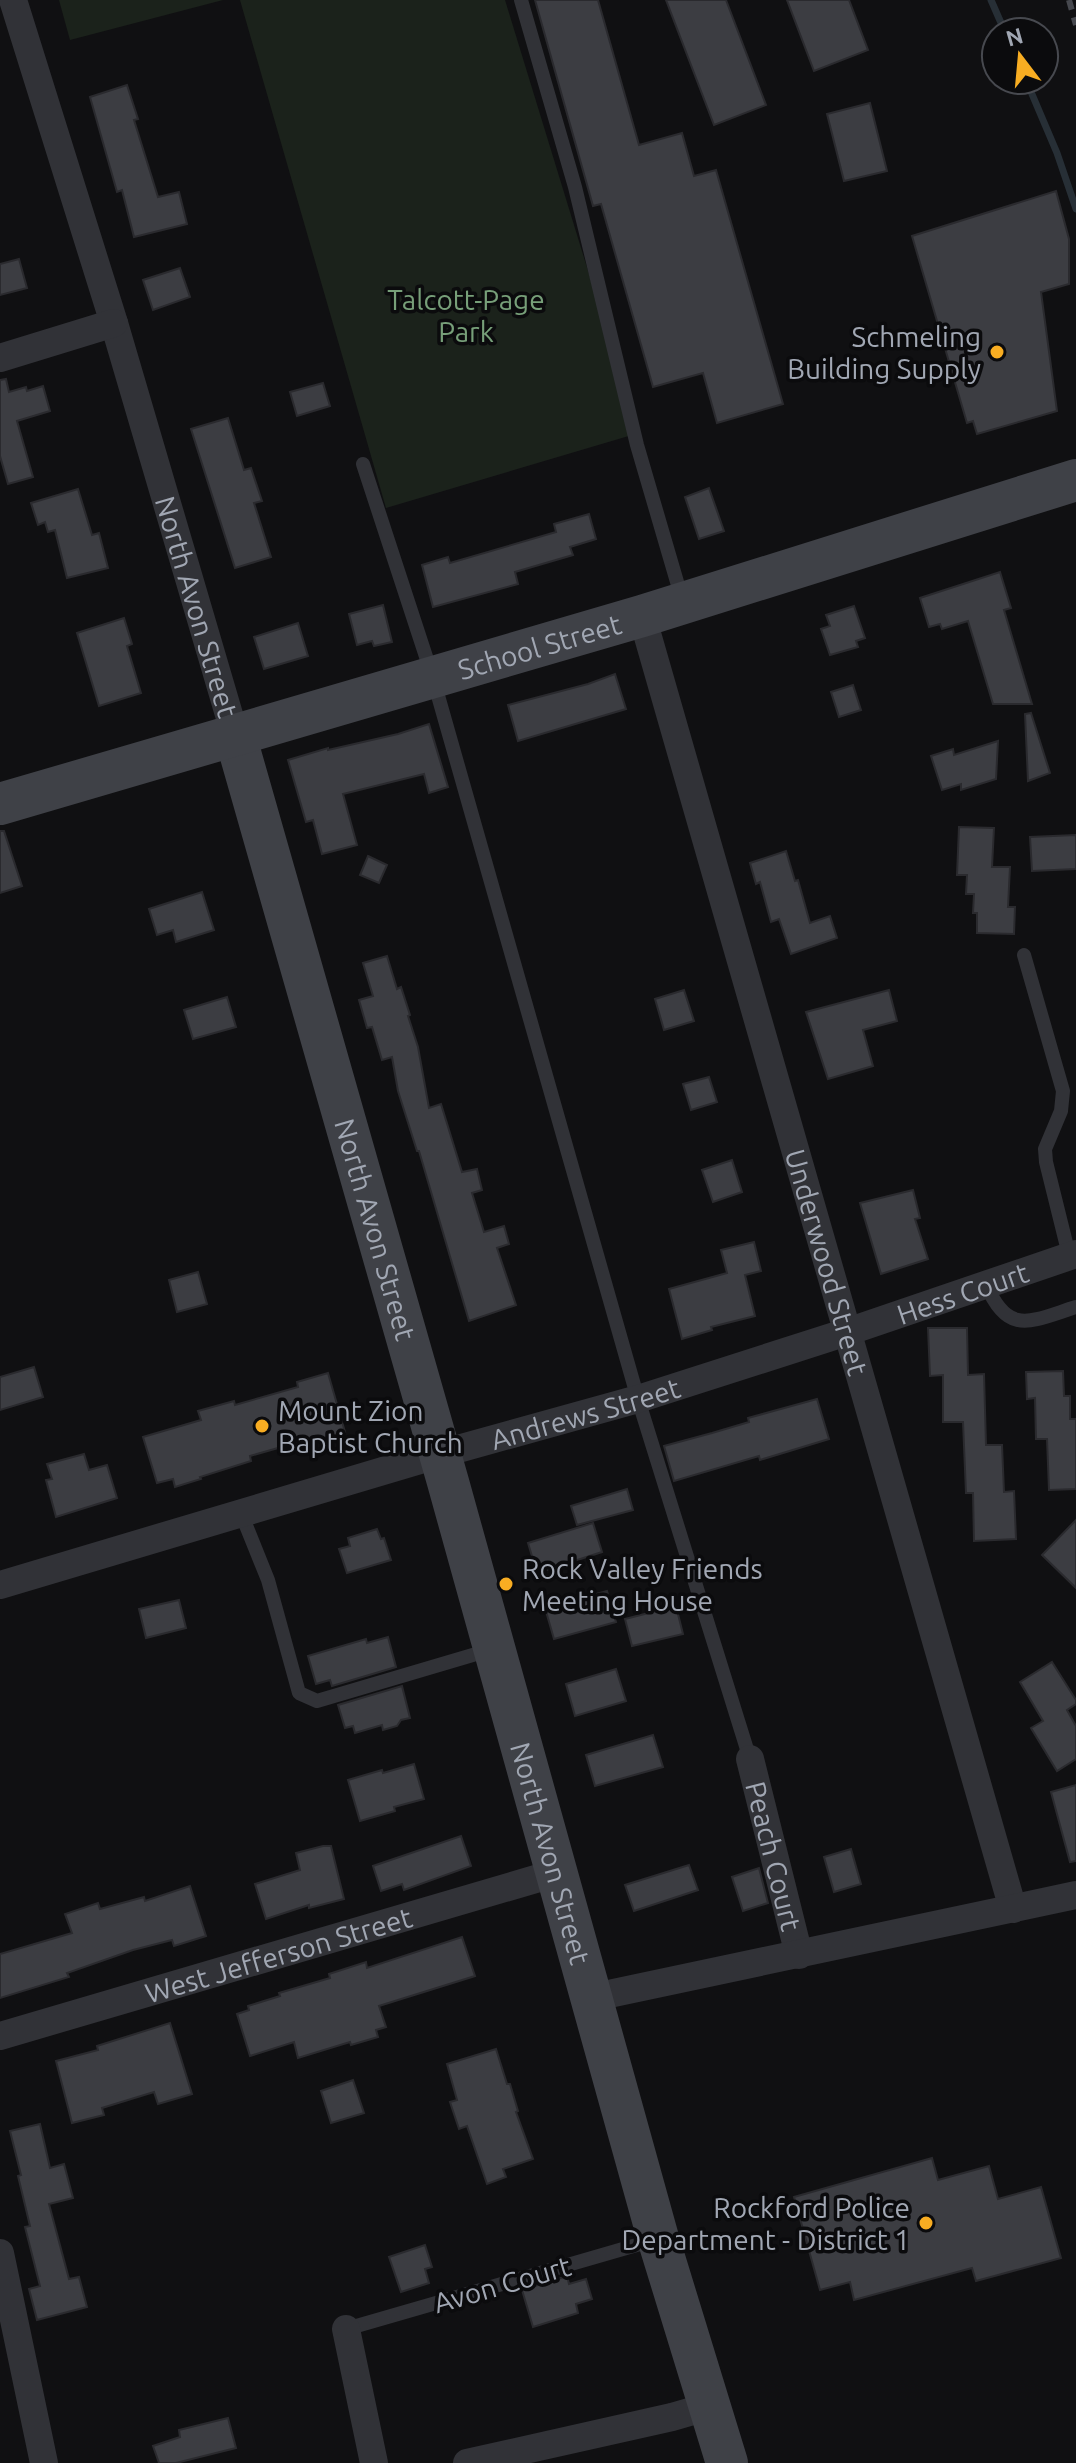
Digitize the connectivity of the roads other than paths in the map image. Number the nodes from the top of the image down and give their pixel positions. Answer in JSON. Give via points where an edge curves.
{"nodes":[{"id":1,"x":13,"y":0,"type":"edge"},
{"id":2,"x":521,"y":0,"type":"edge"},
{"id":3,"x":114,"y":323,"type":"junction"},
{"id":4,"x":0,"y":358,"type":"edge"},
{"id":5,"x":363,"y":464,"type":"dead end"},
{"id":6,"x":1076,"y":480,"type":"edge"},
{"id":7,"x":683,"y":604,"type":"junction"},
{"id":8,"x":642,"y":616,"type":"junction"},
{"id":9,"x":433,"y":678,"type":"junction"},
{"id":10,"x":235,"y":735,"type":"junction"},
{"id":11,"x":0,"y":804,"type":"edge"},
{"id":12,"x":1024,"y":955,"type":"dead end"},
{"id":13,"x":1073,"y":1254,"type":"edge"},
{"id":14,"x":986,"y":1284,"type":"junction"},
{"id":15,"x":1076,"y":1307,"type":"edge"},
{"id":16,"x":847,"y":1332,"type":"junction"},
{"id":17,"x":638,"y":1399,"type":"junction"},
{"id":18,"x":440,"y":1454,"type":"junction"},
{"id":19,"x":241,"y":1513,"type":"junction"},
{"id":20,"x":1,"y":1580,"type":"edge"},
{"id":21,"x":494,"y":1648,"type":"junction"},
{"id":22,"x":750,"y":1759,"type":"joint"},
{"id":23,"x":556,"y":1873,"type":"junction"},
{"id":24,"x":1076,"y":1895,"type":"edge"},
{"id":25,"x":1013,"y":1909,"type":"junction"},
{"id":26,"x":799,"y":1955,"type":"junction"},
{"id":27,"x":590,"y":1998,"type":"junction"},
{"id":28,"x":0,"y":2036,"type":"edge"},
{"id":29,"x":658,"y":2238,"type":"junction"},
{"id":30,"x":0,"y":2253,"type":"edge"},
{"id":31,"x":346,"y":2329,"type":"joint"},
{"id":32,"x":710,"y":2406,"type":"junction"},
{"id":33,"x":44,"y":2463,"type":"edge"},
{"id":34,"x":374,"y":2463,"type":"edge"},
{"id":35,"x":467,"y":2463,"type":"edge"},
{"id":36,"x":727,"y":2463,"type":"edge"}],
"edges":[{"from":1,"to":3,"type":"street","name":"North Avon Street"},
{"from":2,"to":7,"type":"lane"},
{"from":3,"to":4,"type":"street"},
{"from":3,"to":10,"type":"street","name":"North Avon Street"},
{"from":5,"to":9,"type":"lane"},
{"from":6,"to":7,"type":"street","name":"School Street"},
{"from":7,"to":8,"type":"street","name":"School Street"},
{"from":8,"to":9,"type":"street","name":"School Street"},
{"from":8,"to":16,"type":"street","name":"Underwood Street"},
{"from":9,"to":10,"type":"street","name":"School Street"},
{"from":9,"to":17,"type":"lane"},
{"from":10,"to":11,"type":"street","name":"School Street"},
{"from":10,"to":18,"type":"street","name":"North Avon Street"},
{"from":12,"to":13,"type":"lane","via":[[1063,1091],[1061,1111],[1045,1149]]},
{"from":13,"to":14,"type":"street","name":"Hess Court"},
{"from":14,"to":15,"type":"lane","via":[[993,1303],[1017,1322]]},
{"from":14,"to":16,"type":"street","name":"Hess Court"},
{"from":16,"to":17,"type":"street","name":"Andrews Street"},
{"from":16,"to":25,"type":"street","name":"Underwood Street"},
{"from":17,"to":18,"type":"street","name":"Andrews Street"},
{"from":17,"to":22,"type":"lane"},
{"from":18,"to":19,"type":"street","name":"Andrews Street"},
{"from":18,"to":21,"type":"street","name":"North Avon Street"},
{"from":19,"to":20,"type":"street","name":"Andrews Street"},
{"from":19,"to":21,"type":"lane","via":[[268,1580],[299,1693],[317,1701]]},
{"from":21,"to":23,"type":"street","name":"North Avon Street"},
{"from":22,"to":26,"type":"street","name":"Peach Court"},
{"from":23,"to":27,"type":"street","name":"North Avon Street"},
{"from":23,"to":28,"type":"street","name":"West Jefferson Street"},
{"from":24,"to":25,"type":"street"},
{"from":25,"to":26,"type":"street"},
{"from":26,"to":27,"type":"street"},
{"from":27,"to":29,"type":"street","name":"North Avon Street"},
{"from":29,"to":31,"type":"lane","name":"Avon Court"},
{"from":29,"to":32,"type":"street","name":"North Avon Street"},
{"from":30,"to":33,"type":"street"},
{"from":31,"to":34,"type":"street"},
{"from":32,"to":35,"type":"street"},
{"from":32,"to":36,"type":"street","name":"North Avon Street"}]}
